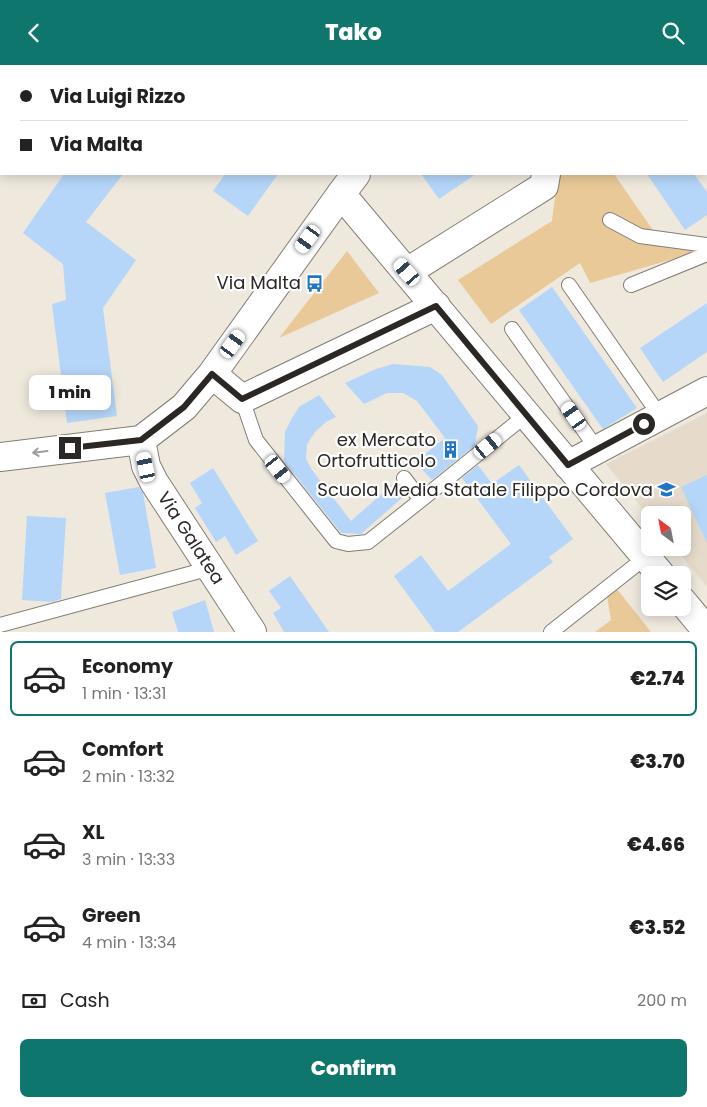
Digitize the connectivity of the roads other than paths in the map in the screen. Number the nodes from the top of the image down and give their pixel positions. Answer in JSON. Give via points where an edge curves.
{"nodes":[{"id":1,"x":545,"y":180,"type":"edge"},
{"id":2,"x":348,"y":184,"type":"edge"},
{"id":3,"x":610,"y":220,"type":"dead end"},
{"id":4,"x":707,"y":245,"type":"edge"},
{"id":5,"x":707,"y":254,"type":"edge"},
{"id":6,"x":407,"y":272,"type":"junction"},
{"id":7,"x":569,"y":285,"type":"dead end"},
{"id":8,"x":631,"y":285,"type":"dead end"},
{"id":9,"x":436,"y":306,"type":"junction"},
{"id":10,"x":512,"y":329,"type":"dead end"},
{"id":11,"x":212,"y":374,"type":"junction"},
{"id":12,"x":707,"y":391,"type":"edge"},
{"id":13,"x":242,"y":399,"type":"junction"},
{"id":14,"x":526,"y":415,"type":"junction"},
{"id":15,"x":660,"y":416,"type":"junction"},
{"id":16,"x":141,"y":440,"type":"junction"},
{"id":17,"x":597,"y":449,"type":"junction"},
{"id":18,"x":0,"y":457,"type":"edge"},
{"id":19,"x":568,"y":465,"type":"junction"},
{"id":20,"x":404,"y":478,"type":"dead end"},
{"id":21,"x":421,"y":499,"type":"junction"},
{"id":22,"x":653,"y":566,"type":"edge"},
{"id":23,"x":211,"y":568,"type":"junction"},
{"id":24,"x":641,"y":574,"type":"edge"},
{"id":25,"x":691,"y":612,"type":"edge"},
{"id":26,"x":0,"y":625,"type":"edge"},
{"id":27,"x":707,"y":631,"type":"edge"},
{"id":28,"x":252,"y":632,"type":"edge"},
{"id":29,"x":551,"y":632,"type":"edge"}],
"edges":[{"from":1,"to":6,"type":"street"},
{"from":2,"to":6,"type":"street"},
{"from":2,"to":11,"type":"street"},
{"from":3,"to":4,"type":"lane","via":[[640,236]]},
{"from":5,"to":8,"type":"lane"},
{"from":6,"to":9,"type":"street"},
{"from":7,"to":15,"type":"lane"},
{"from":9,"to":13,"type":"street"},
{"from":9,"to":14,"type":"street"},
{"from":10,"to":17,"type":"lane"},
{"from":11,"to":13,"type":"street"},
{"from":11,"to":16,"type":"street","via":[[184,407]]},
{"from":12,"to":15,"type":"street"},
{"from":13,"to":21,"type":"lane","via":[[256,440],[336,541],[348,544],[368,542]]},
{"from":14,"to":19,"type":"street"},
{"from":14,"to":21,"type":"lane"},
{"from":15,"to":17,"type":"street"},
{"from":16,"to":18,"type":"street","one_way":true},
{"from":16,"to":23,"type":"street","name":"Via Galatea","via":[[146,467]]},
{"from":17,"to":19,"type":"street"},
{"from":19,"to":22,"type":"street"},
{"from":20,"to":21,"type":"lane"},
{"from":23,"to":26,"type":"lane"},
{"from":23,"to":28,"type":"street","name":"Via Galatea"},
{"from":24,"to":29,"type":"lane"},
{"from":25,"to":27,"type":"street"}]}
